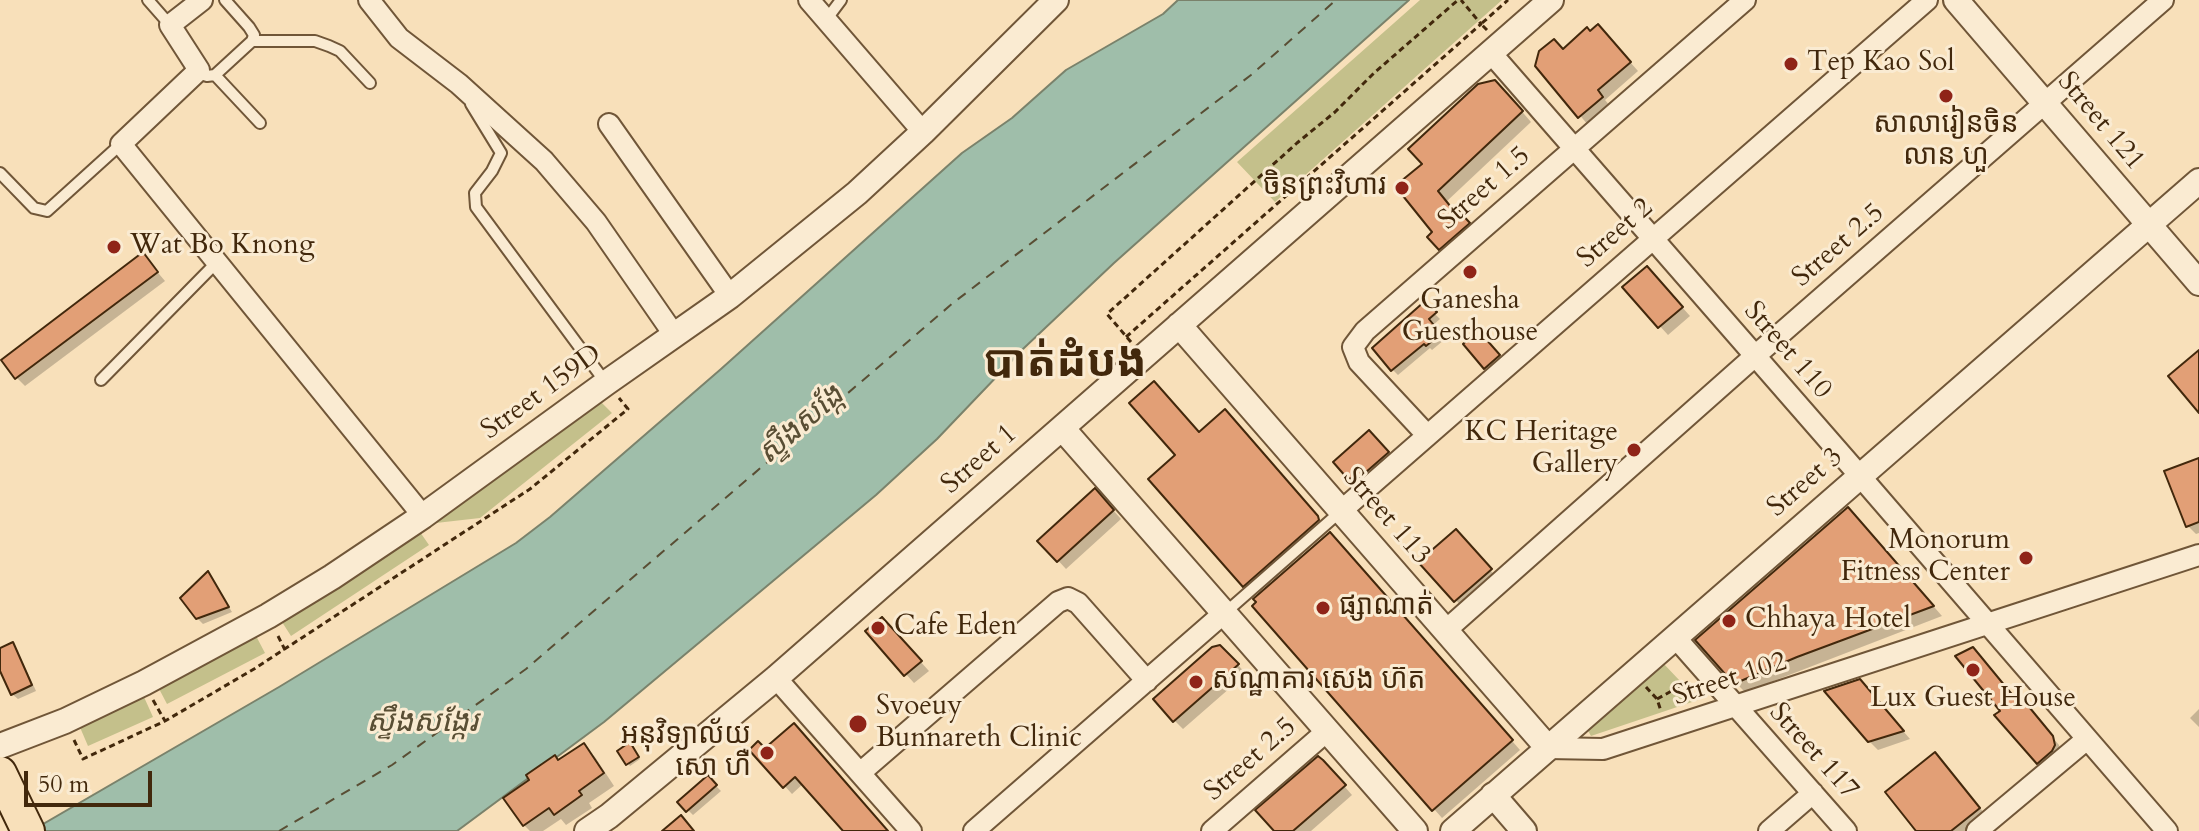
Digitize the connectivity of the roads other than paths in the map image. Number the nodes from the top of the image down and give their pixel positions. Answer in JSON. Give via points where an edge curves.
{"nodes":[{"id":1,"x":148,"y":0,"type":"edge"},
{"id":2,"x":202,"y":0,"type":"edge"},
{"id":3,"x":225,"y":0,"type":"edge"},
{"id":4,"x":369,"y":0,"type":"edge"},
{"id":5,"x":809,"y":0,"type":"edge"},
{"id":6,"x":841,"y":0,"type":"edge"},
{"id":7,"x":1056,"y":0,"type":"edge"},
{"id":8,"x":1551,"y":0,"type":"edge"},
{"id":9,"x":1745,"y":0,"type":"edge"},
{"id":10,"x":1927,"y":0,"type":"edge"},
{"id":11,"x":1956,"y":0,"type":"edge"},
{"id":12,"x":2163,"y":0,"type":"edge"},
{"id":13,"x":826,"y":20,"type":"junction"},
{"id":14,"x":170,"y":25,"type":"junction"},
{"id":15,"x":252,"y":41,"type":"junction"},
{"id":16,"x":1491,"y":53,"type":"junction"},
{"id":17,"x":206,"y":74,"type":"junction"},
{"id":18,"x":370,"y":83,"type":"dead end"},
{"id":19,"x":459,"y":84,"type":"junction"},
{"id":20,"x":2045,"y":104,"type":"junction"},
{"id":21,"x":260,"y":123,"type":"dead end"},
{"id":22,"x":609,"y":124,"type":"dead end"},
{"id":23,"x":923,"y":132,"type":"junction"},
{"id":24,"x":121,"y":144,"type":"junction"},
{"id":25,"x":1574,"y":148,"type":"junction"},
{"id":26,"x":0,"y":173,"type":"edge"},
{"id":27,"x":2199,"y":181,"type":"edge"},
{"id":28,"x":2148,"y":225,"type":"junction"},
{"id":29,"x":1653,"y":239,"type":"junction"},
{"id":30,"x":217,"y":262,"type":"junction"},
{"id":31,"x":2199,"y":283,"type":"edge"},
{"id":32,"x":730,"y":296,"type":"junction"},
{"id":33,"x":1179,"y":325,"type":"junction"},
{"id":34,"x":675,"y":336,"type":"junction"},
{"id":35,"x":1755,"y":356,"type":"junction"},
{"id":36,"x":101,"y":380,"type":"dead end"},
{"id":37,"x":606,"y":383,"type":"junction"},
{"id":38,"x":1062,"y":428,"type":"junction"},
{"id":39,"x":1427,"y":435,"type":"junction"},
{"id":40,"x":1860,"y":476,"type":"junction"},
{"id":41,"x":1341,"y":511,"type":"junction"},
{"id":42,"x":423,"y":516,"type":"junction"},
{"id":43,"x":2199,"y":555,"type":"edge"},
{"id":44,"x":1224,"y":613,"type":"junction"},
{"id":45,"x":1988,"y":625,"type":"junction"},
{"id":46,"x":1445,"y":631,"type":"junction"},
{"id":47,"x":1675,"y":637,"type":"junction"},
{"id":48,"x":776,"y":678,"type":"junction"},
{"id":49,"x":1147,"y":681,"type":"junction"},
{"id":50,"x":1737,"y":707,"type":"junction"},
{"id":51,"x":1327,"y":731,"type":"junction"},
{"id":52,"x":2087,"y":739,"type":"junction"},
{"id":53,"x":0,"y":746,"type":"edge"},
{"id":54,"x":1548,"y":748,"type":"junction"},
{"id":55,"x":860,"y":773,"type":"junction"},
{"id":56,"x":2,"y":777,"type":"edge"},
{"id":57,"x":1813,"y":793,"type":"junction"},
{"id":58,"x":1493,"y":795,"type":"junction"},
{"id":59,"x":615,"y":823,"type":"edge"},
{"id":60,"x":28,"y":831,"type":"edge"},
{"id":61,"x":587,"y":831,"type":"edge"},
{"id":62,"x":911,"y":831,"type":"edge"},
{"id":63,"x":974,"y":831,"type":"edge"},
{"id":64,"x":1212,"y":831,"type":"edge"},
{"id":65,"x":1415,"y":831,"type":"edge"},
{"id":66,"x":1453,"y":831,"type":"edge"},
{"id":67,"x":1524,"y":831,"type":"edge"},
{"id":68,"x":1769,"y":831,"type":"edge"},
{"id":69,"x":1846,"y":831,"type":"edge"},
{"id":70,"x":1977,"y":831,"type":"edge"},
{"id":71,"x":2167,"y":831,"type":"edge"}],
"edges":[{"from":1,"to":14,"type":"lane"},
{"from":2,"to":14,"type":"street"},
{"from":3,"to":15,"type":"lane","via":[[249,27]]},
{"from":4,"to":19,"type":"street","via":[[399,38]]},
{"from":5,"to":13,"type":"street"},
{"from":6,"to":13,"type":"lane"},
{"from":7,"to":23,"type":"street","name":"Street 159D"},
{"from":8,"to":16,"type":"street","name":"Street 1"},
{"from":9,"to":25,"type":"street","name":"Street 1.5"},
{"from":10,"to":29,"type":"street","name":"Street 2"},
{"from":11,"to":20,"type":"street","name":"Street 121"},
{"from":12,"to":20,"type":"street","name":"Street 2.5"},
{"from":13,"to":23,"type":"street"},
{"from":14,"to":17,"type":"street"},
{"from":15,"to":17,"type":"lane"},
{"from":15,"to":18,"type":"lane","via":[[315,41],[340,51]]},
{"from":16,"to":25,"type":"street","name":"Street 110"},
{"from":16,"to":33,"type":"street","name":"Street 1"},
{"from":17,"to":21,"type":"lane"},
{"from":17,"to":24,"type":"street"},
{"from":19,"to":34,"type":"street","via":[[544,161],[596,222]]},
{"from":19,"to":37,"type":"lane","via":[[501,153],[475,193],[476,207]]},
{"from":20,"to":28,"type":"street","name":"Street 121"},
{"from":20,"to":35,"type":"street","name":"Street 2.5"},
{"from":22,"to":32,"type":"street"},
{"from":23,"to":32,"type":"street","name":"Street 159D"},
{"from":24,"to":26,"type":"lane","via":[[47,211],[34,208]]},
{"from":24,"to":30,"type":"street"},
{"from":25,"to":29,"type":"street","name":"Street 110"},
{"from":25,"to":39,"type":"street","name":"Street 1.5","via":[[1353,347],[1359,362]]},
{"from":27,"to":28,"type":"street","name":"Street 3"},
{"from":28,"to":31,"type":"street","name":"Street 121"},
{"from":28,"to":40,"type":"street","name":"Street 3"},
{"from":29,"to":35,"type":"street","name":"Street 110"},
{"from":29,"to":39,"type":"street","name":"Street 2"},
{"from":30,"to":36,"type":"lane"},
{"from":30,"to":42,"type":"street"},
{"from":32,"to":34,"type":"street","name":"Street 159D"},
{"from":33,"to":38,"type":"street","name":"Street 1"},
{"from":33,"to":41,"type":"street","name":"Street 113"},
{"from":34,"to":37,"type":"street","name":"Street 159D"},
{"from":35,"to":40,"type":"street","name":"Street 110"},
{"from":35,"to":46,"type":"street","name":"Street 2.5"},
{"from":37,"to":42,"type":"street","name":"Street 159D"},
{"from":38,"to":44,"type":"street"},
{"from":38,"to":48,"type":"street","name":"Street 1"},
{"from":39,"to":41,"type":"street","name":"Street 2"},
{"from":40,"to":45,"type":"street","name":"Street 110"},
{"from":40,"to":47,"type":"street","name":"Street 3"},
{"from":41,"to":44,"type":"lane"},
{"from":41,"to":46,"type":"street","name":"Street 113"},
{"from":42,"to":53,"type":"street","name":"Street 159D","via":[[268,616],[144,683]]},
{"from":43,"to":45,"type":"street","name":"Street 102"},
{"from":44,"to":49,"type":"street"},
{"from":44,"to":51,"type":"street"},
{"from":45,"to":50,"type":"street","name":"Street 102"},
{"from":45,"to":52,"type":"street","name":"Street 110"},
{"from":46,"to":54,"type":"street","name":"Street 113"},
{"from":47,"to":50,"type":"street","name":"Street 117"},
{"from":47,"to":54,"type":"street","name":"Street 3"},
{"from":48,"to":55,"type":"street"},
{"from":48,"to":59,"type":"street","name":"Street 1"},
{"from":49,"to":55,"type":"street","via":[[1068,598]]},
{"from":49,"to":63,"type":"street"},
{"from":50,"to":54,"type":"street","name":"Street 102","via":[[1603,749]]},
{"from":50,"to":57,"type":"street","name":"Street 117"},
{"from":51,"to":64,"type":"street","name":"Street 2.5"},
{"from":51,"to":65,"type":"street"},
{"from":52,"to":70,"type":"street"},
{"from":52,"to":71,"type":"street","name":"Street 110"},
{"from":54,"to":58,"type":"street","name":"Street 3"},
{"from":55,"to":62,"type":"street"},
{"from":56,"to":60,"type":"main road"},
{"from":57,"to":68,"type":"street"},
{"from":57,"to":69,"type":"street","name":"Street 117"},
{"from":58,"to":66,"type":"street","name":"Street 3"},
{"from":58,"to":67,"type":"street"},
{"from":59,"to":61,"type":"street","name":"Street 1"}]}
